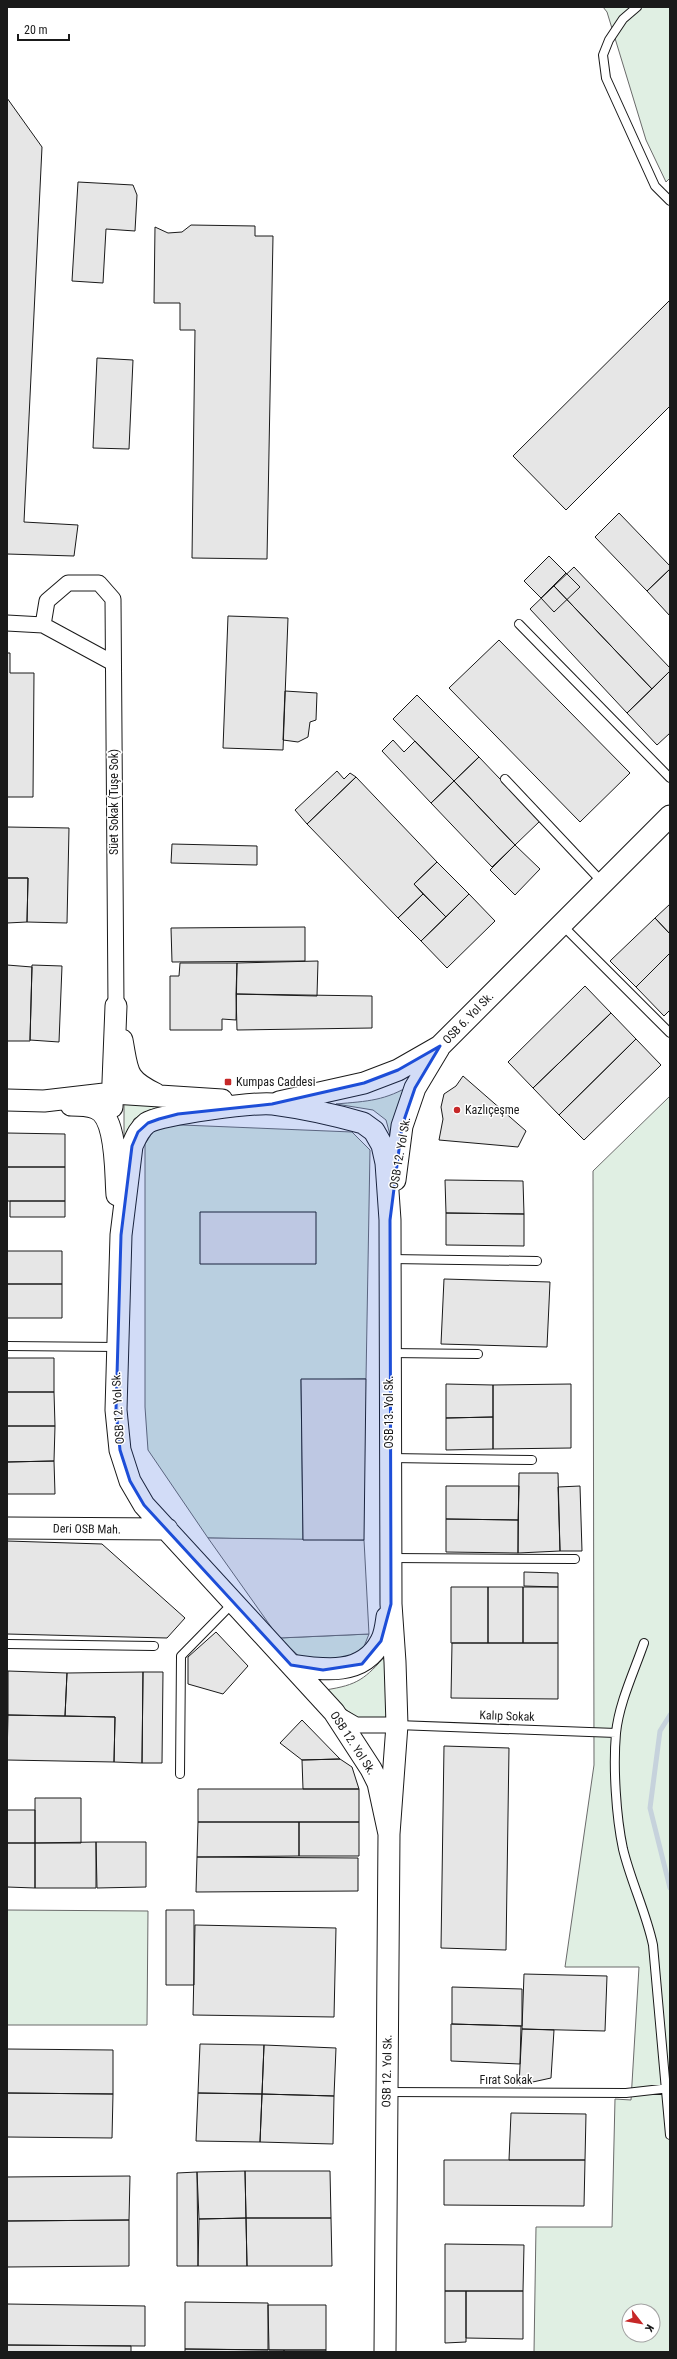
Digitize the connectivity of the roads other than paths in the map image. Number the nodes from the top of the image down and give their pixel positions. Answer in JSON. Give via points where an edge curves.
{"nodes":[{"id":1,"x":637,"y":7,"type":"edge"},
{"id":2,"x":670,"y":201,"type":"edge"},
{"id":3,"x":7,"y":623,"type":"edge"},
{"id":4,"x":519,"y":624,"type":"dead end"},
{"id":5,"x":44,"y":626,"type":"junction"},
{"id":6,"x":113,"y":663,"type":"junction"},
{"id":7,"x":670,"y":778,"type":"edge"},
{"id":8,"x":505,"y":779,"type":"dead end"},
{"id":9,"x":667,"y":825,"type":"edge"},
{"id":10,"x":603,"y":883,"type":"junction"},
{"id":11,"x":562,"y":924,"type":"junction"},
{"id":12,"x":116,"y":1006,"type":"junction"},
{"id":13,"x":670,"y":1033,"type":"edge"},
{"id":14,"x":440,"y":1046,"type":"junction"},
{"id":15,"x":113,"y":1066,"type":"junction"},
{"id":16,"x":113,"y":1093,"type":"junction"},
{"id":17,"x":158,"y":1095,"type":"junction"},
{"id":18,"x":88,"y":1097,"type":"junction"},
{"id":19,"x":7,"y":1100,"type":"edge"},
{"id":20,"x":44,"y":1101,"type":"junction"},
{"id":21,"x":272,"y":1104,"type":"junction"},
{"id":22,"x":112,"y":1130,"type":"junction"},
{"id":23,"x":390,"y":1220,"type":"junction"},
{"id":24,"x":121,"y":1235,"type":"junction"},
{"id":25,"x":391,"y":1259,"type":"junction"},
{"id":26,"x":537,"y":1261,"type":"dead end"},
{"id":27,"x":7,"y":1346,"type":"edge"},
{"id":28,"x":117,"y":1348,"type":"junction"},
{"id":29,"x":389,"y":1353,"type":"junction"},
{"id":30,"x":478,"y":1354,"type":"dead end"},
{"id":31,"x":390,"y":1458,"type":"junction"},
{"id":32,"x":532,"y":1460,"type":"dead end"},
{"id":33,"x":7,"y":1528,"type":"edge"},
{"id":34,"x":167,"y":1530,"type":"junction"},
{"id":35,"x":390,"y":1558,"type":"junction"},
{"id":36,"x":575,"y":1559,"type":"dead end"},
{"id":37,"x":234,"y":1602,"type":"junction"},
{"id":38,"x":390,"y":1604,"type":"junction"},
{"id":39,"x":644,"y":1643,"type":"dead end"},
{"id":40,"x":7,"y":1644,"type":"edge"},
{"id":41,"x":154,"y":1646,"type":"dead end"},
{"id":42,"x":291,"y":1665,"type":"junction"},
{"id":43,"x":334,"y":1712,"type":"junction"},
{"id":44,"x":397,"y":1725,"type":"junction"},
{"id":45,"x":616,"y":1733,"type":"junction"},
{"id":46,"x":180,"y":1774,"type":"dead end"},
{"id":47,"x":389,"y":1834,"type":"junction"},
{"id":48,"x":667,"y":2088,"type":"edge"},
{"id":49,"x":387,"y":2092,"type":"junction"},
{"id":50,"x":670,"y":2136,"type":"edge"},
{"id":51,"x":385,"y":2352,"type":"edge"}],
"edges":[{"from":1,"to":2,"type":"lane","via":[[623,18],[609,40],[603,55],[606,78],[656,186]]},
{"from":3,"to":5,"type":"street"},
{"from":4,"to":7,"type":"lane"},
{"from":5,"to":6,"type":"street"},
{"from":5,"to":6,"type":"street","name":"Süet Sokak (Tuşe Sok)","via":[[47,601],[68,583],[99,583],[113,599]]},
{"from":6,"to":12,"type":"street","name":"Süet Sokak (Tuşe Sok)"},
{"from":8,"to":10,"type":"lane"},
{"from":9,"to":10,"type":"main road","name":"OSB 6. Yol Sk."},
{"from":10,"to":11,"type":"main road","name":"OSB 6. Yol Sk."},
{"from":11,"to":13,"type":"lane"},
{"from":11,"to":14,"type":"main road","name":"OSB 6. Yol Sk."},
{"from":12,"to":15,"type":"main road"},
{"from":12,"to":17,"type":"main road","via":[[130,1076],[139,1086]]},
{"from":14,"to":21,"type":"main road","name":"OSB 6. Yol Sk.","via":[[398,1070],[364,1083]]},
{"from":14,"to":23,"type":"main road","name":"OSB 12. Yol Sk.","via":[[415,1088],[402,1126]]},
{"from":15,"to":16,"type":"main road"},
{"from":15,"to":18,"type":"street","via":[[108,1083],[101,1091]]},
{"from":16,"to":17,"type":"main road","name":"OSB 6. Yol Sk."},
{"from":16,"to":18,"type":"main road","name":"OSB 6. Yol Sk."},
{"from":16,"to":22,"type":"main road"},
{"from":17,"to":21,"type":"main road","name":"OSB 6. Yol Sk."},
{"from":18,"to":20,"type":"main road","name":"OSB 6. Yol Sk."},
{"from":19,"to":20,"type":"main road"},
{"from":20,"to":22,"type":"main road","via":[[96,1108],[106,1115]]},
{"from":21,"to":23,"type":"main road","via":[[349,1119],[363,1123],[374,1131],[382,1145],[386,1163]]},
{"from":21,"to":24,"type":"main road","via":[[178,1114],[148,1123],[138,1132],[132,1146]]},
{"from":22,"to":24,"type":"main road"},
{"from":23,"to":25,"type":"main road","name":"OSB 13. Yol Sk."},
{"from":24,"to":28,"type":"main road","name":"OSB 12. Yol Sk."},
{"from":25,"to":26,"type":"lane"},
{"from":25,"to":29,"type":"main road","name":"OSB 13. Yol Sk."},
{"from":27,"to":28,"type":"lane"},
{"from":28,"to":34,"type":"main road","name":"OSB 12. Yol Sk.","via":[[116,1410],[120,1450],[130,1481],[144,1505]]},
{"from":29,"to":30,"type":"lane"},
{"from":29,"to":31,"type":"main road","name":"OSB 13. Yol Sk."},
{"from":31,"to":32,"type":"lane"},
{"from":31,"to":35,"type":"main road","name":"OSB 13. Yol Sk."},
{"from":33,"to":34,"type":"main road","name":"Deri OSB Mah."},
{"from":34,"to":37,"type":"main road","name":"OSB 12. Yol Sk."},
{"from":35,"to":36,"type":"lane"},
{"from":35,"to":38,"type":"main road","name":"OSB 13. Yol Sk."},
{"from":37,"to":42,"type":"main road","name":"OSB 12. Yol Sk."},
{"from":37,"to":46,"type":"lane","via":[[181,1656]]},
{"from":38,"to":42,"type":"main road","via":[[382,1641],[362,1664],[323,1670]]},
{"from":38,"to":44,"type":"main road"},
{"from":39,"to":45,"type":"lane","via":[[623,1703]]},
{"from":40,"to":41,"type":"lane"},
{"from":42,"to":43,"type":"main road","name":"OSB 12. Yol Sk."},
{"from":43,"to":44,"type":"street","via":[[356,1725]]},
{"from":43,"to":47,"type":"main road","name":"OSB 12. Yol Sk.","via":[[378,1783]]},
{"from":44,"to":45,"type":"lane","name":"Kalıp Sokak"},
{"from":44,"to":47,"type":"main road"},
{"from":45,"to":48,"type":"lane","via":[[623,1850],[648,1922],[653,1945]]},
{"from":47,"to":49,"type":"main road","name":"OSB 12. Yol Sk."},
{"from":48,"to":49,"type":"lane","name":"Fırat Sokak","via":[[626,2093]]},
{"from":48,"to":50,"type":"lane"},
{"from":49,"to":51,"type":"main road","name":"OSB 12. Yol Sk."}]}
